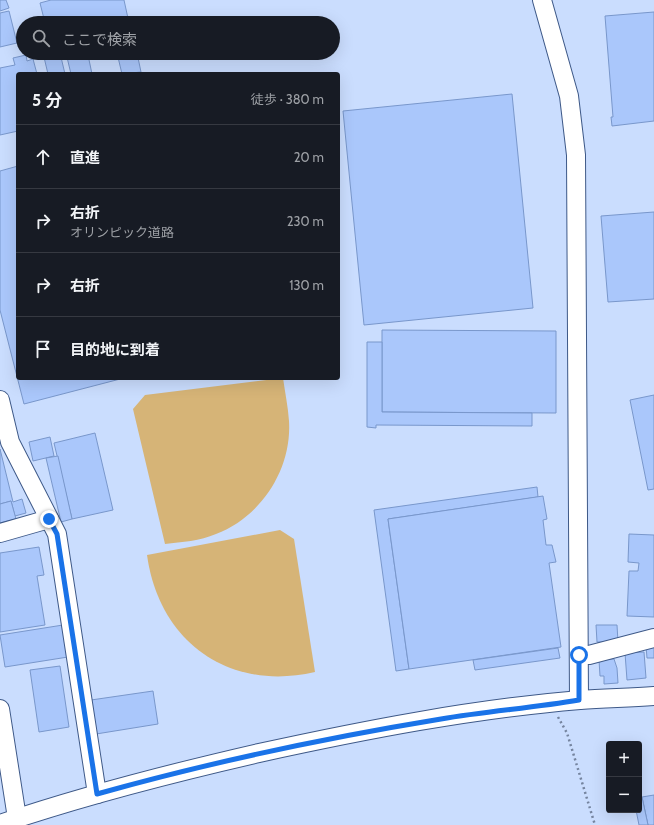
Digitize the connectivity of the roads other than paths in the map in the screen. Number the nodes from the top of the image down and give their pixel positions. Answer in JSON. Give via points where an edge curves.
{"nodes":[{"id":1,"x":542,"y":0,"type":"edge"},
{"id":2,"x":0,"y":400,"type":"edge"},
{"id":3,"x":49,"y":519,"type":"junction"},
{"id":4,"x":0,"y":533,"type":"edge"},
{"id":5,"x":654,"y":638,"type":"edge"},
{"id":6,"x":579,"y":655,"type":"junction"},
{"id":7,"x":654,"y":696,"type":"edge"},
{"id":8,"x":579,"y":700,"type":"junction"},
{"id":9,"x":0,"y":709,"type":"edge"},
{"id":10,"x":97,"y":794,"type":"junction"},
{"id":11,"x":18,"y":818,"type":"junction"},
{"id":12,"x":0,"y":824,"type":"edge"}],
"edges":[{"from":1,"to":6,"type":"street","via":[[569,96],[576,155]]},
{"from":2,"to":3,"type":"street","via":[[10,442]]},
{"from":3,"to":4,"type":"street"},
{"from":3,"to":10,"type":"street","via":[[57,534]]},
{"from":5,"to":6,"type":"street","via":[[589,655]]},
{"from":6,"to":8,"type":"street"},
{"from":7,"to":8,"type":"street"},
{"from":8,"to":10,"type":"street","via":[[442,718],[323,739],[179,771]]},
{"from":9,"to":11,"type":"street"},
{"from":10,"to":11,"type":"street"},
{"from":11,"to":12,"type":"street"}]}
